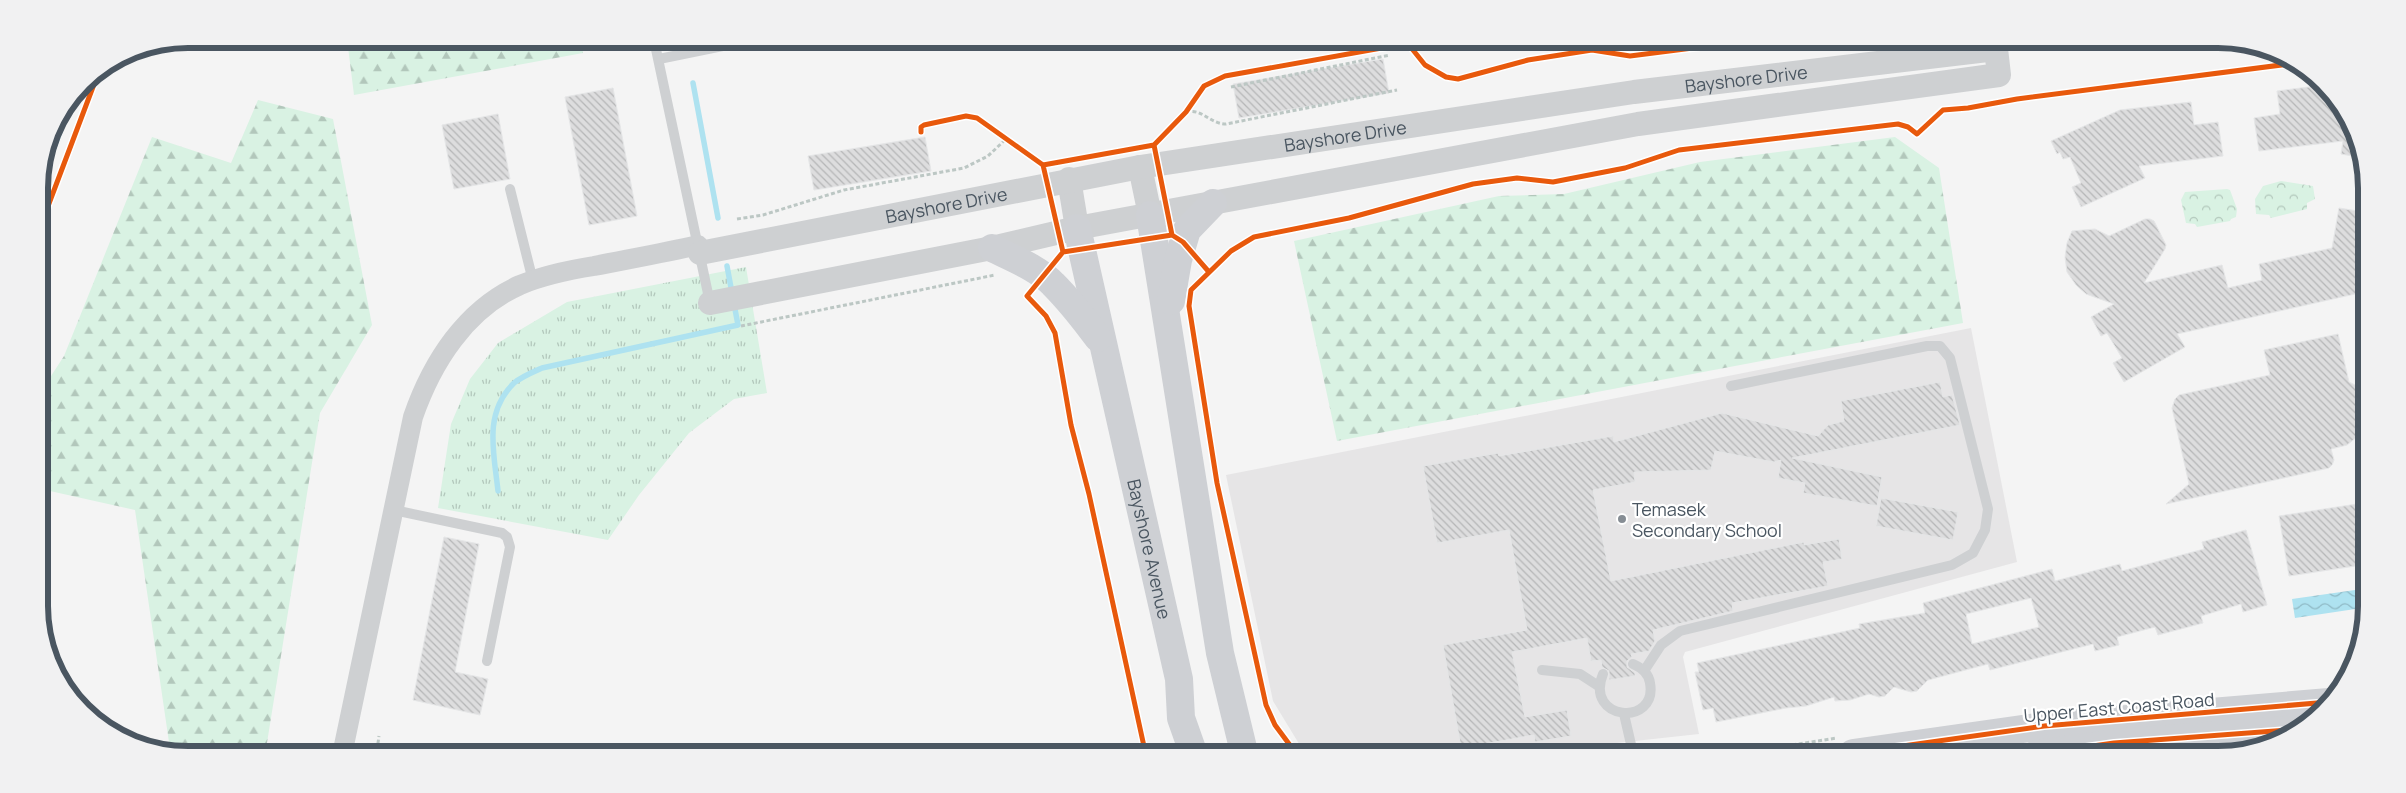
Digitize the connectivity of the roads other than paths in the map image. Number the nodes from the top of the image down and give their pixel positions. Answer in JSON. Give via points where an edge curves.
{"nodes":[{"id":1,"x":656,"y":47,"type":"edge"},
{"id":2,"x":695,"y":47,"type":"edge"},
{"id":3,"x":1970,"y":52,"type":"junction"},
{"id":4,"x":659,"y":59,"type":"junction"},
{"id":5,"x":1973,"y":78,"type":"junction"},
{"id":6,"x":1140,"y":167,"type":"junction"},
{"id":7,"x":1069,"y":180,"type":"junction"},
{"id":8,"x":510,"y":188,"type":"dead end"},
{"id":9,"x":1214,"y":203,"type":"junction"},
{"id":10,"x":1150,"y":215,"type":"junction"},
{"id":11,"x":1077,"y":228,"type":"junction"},
{"id":12,"x":992,"y":248,"type":"junction"},
{"id":13,"x":699,"y":249,"type":"junction"},
{"id":14,"x":533,"y":280,"type":"junction"},
{"id":15,"x":710,"y":303,"type":"joint"},
{"id":16,"x":1170,"y":343,"type":"junction"},
{"id":17,"x":1104,"y":345,"type":"junction"},
{"id":18,"x":1731,"y":386,"type":"dead end"},
{"id":19,"x":394,"y":510,"type":"junction"},
{"id":20,"x":487,"y":661,"type":"dead end"},
{"id":21,"x":1633,"y":664,"type":"dead end"},
{"id":22,"x":1542,"y":670,"type":"dead end"},
{"id":23,"x":1644,"y":671,"type":"junction"},
{"id":24,"x":1604,"y":674,"type":"dead end"},
{"id":25,"x":1600,"y":687,"type":"junction"},
{"id":26,"x":2314,"y":708,"type":"edge"},
{"id":27,"x":1624,"y":714,"type":"junction"},
{"id":28,"x":1181,"y":718,"type":"junction"},
{"id":29,"x":2264,"y":729,"type":"edge"},
{"id":30,"x":2285,"y":729,"type":"edge"},
{"id":31,"x":2228,"y":733,"type":"edge"},
{"id":32,"x":2114,"y":743,"type":"junction"},
{"id":33,"x":1244,"y":745,"type":"edge"},
{"id":34,"x":1631,"y":745,"type":"edge"},
{"id":35,"x":1908,"y":745,"type":"edge"},
{"id":36,"x":2099,"y":745,"type":"edge"},
{"id":37,"x":2130,"y":745,"type":"edge"},
{"id":38,"x":344,"y":746,"type":"edge"},
{"id":39,"x":1177,"y":746,"type":"edge"},
{"id":40,"x":1191,"y":746,"type":"edge"}],
"edges":[{"from":1,"to":4,"type":"lane"},
{"from":2,"to":4,"type":"lane"},
{"from":3,"to":5,"type":"street"},
{"from":3,"to":5,"type":"street","name":"Bayshore Drive","via":[[1996,49],[1999,75]]},
{"from":3,"to":6,"type":"street","name":"Bayshore Drive","via":[[1634,92]]},
{"from":4,"to":13,"type":"lane"},
{"from":5,"to":9,"type":"street","name":"Bayshore Drive","via":[[1638,124]]},
{"from":6,"to":7,"type":"street","name":"Bayshore Drive"},
{"from":6,"to":10,"type":"street"},
{"from":7,"to":11,"type":"street","name":"Bayshore Avenue"},
{"from":7,"to":13,"type":"street","name":"Bayshore Drive"},
{"from":8,"to":14,"type":"lane"},
{"from":9,"to":10,"type":"street","name":"Bayshore Drive"},
{"from":9,"to":16,"type":"main road","via":[[1187,230],[1172,291]]},
{"from":10,"to":11,"type":"street","name":"Bayshore Drive"},
{"from":10,"to":16,"type":"main road"},
{"from":11,"to":12,"type":"street","name":"Bayshore Drive"},
{"from":11,"to":17,"type":"main road","name":"Bayshore Avenue"},
{"from":12,"to":15,"type":"street","name":"Bayshore Drive"},
{"from":12,"to":17,"type":"main road","name":"Bayshore Avenue","via":[[1053,283]]},
{"from":13,"to":14,"type":"street","via":[[556,273]]},
{"from":13,"to":15,"type":"lane"},
{"from":14,"to":19,"type":"street","via":[[479,312],[450,342],[424,386],[413,416]]},
{"from":16,"to":33,"type":"main road","via":[[1220,652]]},
{"from":17,"to":28,"type":"main road","name":"Bayshore Avenue","via":[[1178,679]]},
{"from":18,"to":23,"type":"lane","via":[[1940,346],[1950,358],[1988,508],[1985,530],[1973,553],[1952,566],[1680,631],[1661,645]]},
{"from":19,"to":20,"type":"lane","via":[[502,533],[507,537],[510,547]]},
{"from":19,"to":38,"type":"street"},
{"from":21,"to":23,"type":"lane"},
{"from":22,"to":25,"type":"lane","via":[[1580,674]]},
{"from":23,"to":27,"type":"lane","via":[[1650,680],[1649,699],[1634,713]]},
{"from":24,"to":25,"type":"lane"},
{"from":25,"to":27,"type":"lane","via":[[1601,697],[1607,706]]},
{"from":26,"to":29,"type":"main road","name":"Upper East Coast Road"},
{"from":27,"to":34,"type":"lane"},
{"from":28,"to":39,"type":"main road"},
{"from":28,"to":40,"type":"main road","name":"Bayshore Avenue"},
{"from":29,"to":30,"type":"main road","name":"Upper East Coast Road"},
{"from":29,"to":31,"type":"main road","name":"Upper East Coast Road"},
{"from":31,"to":32,"type":"main road","name":"Upper East Coast Road"},
{"from":31,"to":35,"type":"main road","name":"Upper East Coast Road","via":[[2044,726]]},
{"from":32,"to":36,"type":"main road","name":"Upper East Coast Road"},
{"from":32,"to":37,"type":"main road"}]}
